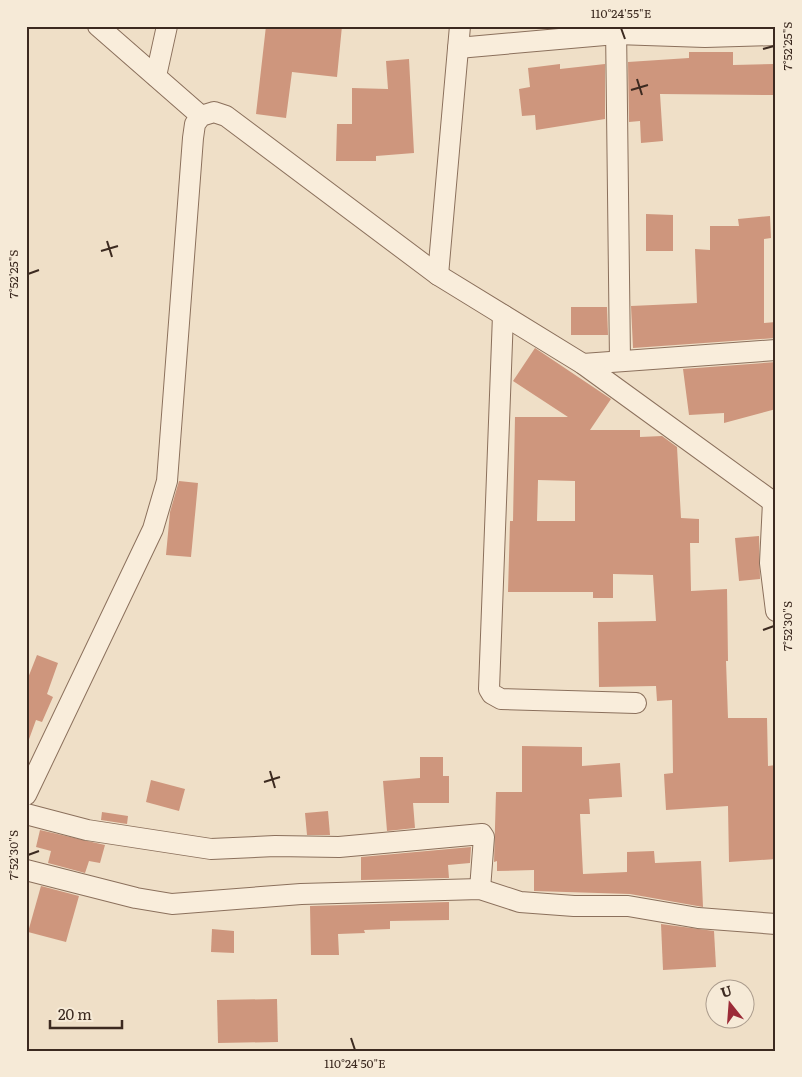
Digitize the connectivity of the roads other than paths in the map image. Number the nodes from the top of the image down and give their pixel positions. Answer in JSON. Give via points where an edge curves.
{"nodes":[{"id":1,"x":98,"y":26,"type":"edge"},
{"id":2,"x":167,"y":26,"type":"edge"},
{"id":3,"x":460,"y":26,"type":"edge"},
{"id":4,"x":616,"y":30,"type":"edge"},
{"id":5,"x":776,"y":35,"type":"edge"},
{"id":6,"x":458,"y":48,"type":"junction"},
{"id":7,"x":156,"y":76,"type":"junction"},
{"id":8,"x":201,"y":116,"type":"junction"},
{"id":9,"x":438,"y":276,"type":"junction"},
{"id":10,"x":503,"y":315,"type":"junction"},
{"id":11,"x":776,"y":350,"type":"edge"},
{"id":12,"x":620,"y":361,"type":"junction"},
{"id":13,"x":583,"y":364,"type":"junction"},
{"id":14,"x":775,"y":503,"type":"edge"},
{"id":15,"x":776,"y":611,"type":"edge"},
{"id":16,"x":636,"y":703,"type":"dead end"},
{"id":17,"x":26,"y":795,"type":"edge"},
{"id":18,"x":26,"y":814,"type":"edge"},
{"id":19,"x":26,"y":870,"type":"edge"},
{"id":20,"x":480,"y":889,"type":"junction"},
{"id":21,"x":776,"y":924,"type":"edge"}],
"edges":[{"from":1,"to":7,"type":"street"},
{"from":2,"to":7,"type":"street"},
{"from":3,"to":6,"type":"street"},
{"from":4,"to":5,"type":"street","via":[[705,37]]},
{"from":4,"to":6,"type":"street"},
{"from":4,"to":12,"type":"street"},
{"from":6,"to":9,"type":"street"},
{"from":7,"to":8,"type":"street"},
{"from":8,"to":9,"type":"street","via":[[214,112],[226,116]]},
{"from":8,"to":17,"type":"street","via":[[193,138],[167,481],[153,529]]},
{"from":9,"to":10,"type":"street"},
{"from":10,"to":13,"type":"street"},
{"from":10,"to":16,"type":"street","via":[[489,689],[501,699]]},
{"from":11,"to":12,"type":"street"},
{"from":12,"to":13,"type":"street"},
{"from":13,"to":14,"type":"street"},
{"from":14,"to":15,"type":"street","via":[[770,562]]},
{"from":18,"to":20,"type":"street","via":[[87,830],[211,849],[339,847],[482,834]]},
{"from":19,"to":20,"type":"street","via":[[172,904],[301,894]]},
{"from":20,"to":21,"type":"street","via":[[520,902],[628,906],[698,918]]}]}
